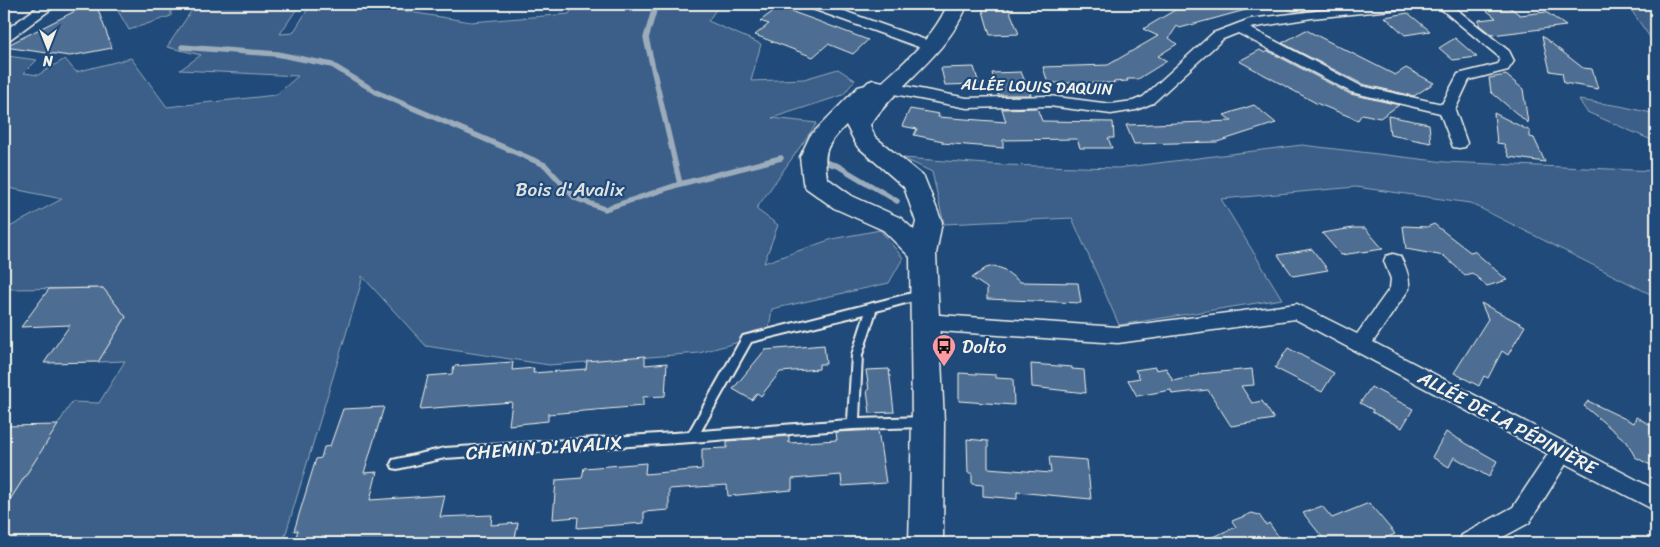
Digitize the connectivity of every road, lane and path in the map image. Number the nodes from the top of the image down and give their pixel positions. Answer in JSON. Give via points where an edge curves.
{"nodes":[{"id":1,"x":51,"y":4,"type":"edge"},
{"id":2,"x":812,"y":4,"type":"edge"},
{"id":3,"x":948,"y":4,"type":"edge"},
{"id":4,"x":958,"y":4,"type":"edge"},
{"id":5,"x":1275,"y":4,"type":"edge"},
{"id":6,"x":1412,"y":4,"type":"edge"},
{"id":7,"x":1442,"y":4,"type":"edge"},
{"id":8,"x":1323,"y":8,"type":"edge"},
{"id":9,"x":1288,"y":17,"type":"junction"},
{"id":10,"x":1240,"y":28,"type":"junction"},
{"id":11,"x":4,"y":37,"type":"edge"},
{"id":12,"x":925,"y":44,"type":"junction"},
{"id":13,"x":881,"y":87,"type":"junction"},
{"id":14,"x":1448,"y":110,"type":"junction"},
{"id":15,"x":1459,"y":143,"type":"dead end"},
{"id":16,"x":924,"y":254,"type":"junction"},
{"id":17,"x":1393,"y":261,"type":"dead end"},
{"id":18,"x":872,"y":308,"type":"junction"},
{"id":19,"x":925,"y":308,"type":"junction"},
{"id":20,"x":1360,"y":344,"type":"junction"},
{"id":21,"x":928,"y":422,"type":"junction"},
{"id":22,"x":852,"y":424,"type":"junction"},
{"id":23,"x":692,"y":437,"type":"junction"},
{"id":24,"x":1562,"y":451,"type":"junction"},
{"id":25,"x":397,"y":464,"type":"dead end"},
{"id":26,"x":1656,"y":501,"type":"edge"},
{"id":27,"x":926,"y":543,"type":"edge"},
{"id":28,"x":1470,"y":543,"type":"edge"}],
"edges":[{"from":1,"to":11,"type":"street"},
{"from":2,"to":12,"type":"street"},
{"from":3,"to":12,"type":"street"},
{"from":4,"to":12,"type":"street","via":[[948,23]]},
{"from":5,"to":9,"type":"street"},
{"from":6,"to":8,"type":"street","name":"ALLÉE LOUIS DAQUIN"},
{"from":7,"to":14,"type":"street","via":[[1504,54],[1507,62],[1463,77]]},
{"from":8,"to":9,"type":"street","name":"ALLÉE LOUIS DAQUIN"},
{"from":9,"to":10,"type":"street","name":"ALLÉE LOUIS DAQUIN","via":[[1250,23]]},
{"from":10,"to":13,"type":"street","name":"ALLÉE LOUIS DAQUIN","via":[[1218,36],[1148,100],[1136,105],[1111,108],[1049,101],[967,103]]},
{"from":10,"to":14,"type":"street","via":[[1356,90]]},
{"from":12,"to":13,"type":"street"},
{"from":13,"to":16,"type":"street","via":[[858,124],[865,142],[915,183],[930,222]]},
{"from":13,"to":16,"type":"street","via":[[822,136],[812,157],[815,182],[843,202],[892,224]]},
{"from":14,"to":15,"type":"street"},
{"from":16,"to":19,"type":"street"},
{"from":17,"to":20,"type":"street","via":[[1400,279],[1399,289]]},
{"from":18,"to":19,"type":"lane"},
{"from":18,"to":22,"type":"lane","via":[[857,356]]},
{"from":18,"to":23,"type":"lane","via":[[747,339]]},
{"from":19,"to":20,"type":"street","name":"ALLÉE DE LA PÉPINIÈRE","via":[[1118,335],[1296,311]]},
{"from":19,"to":21,"type":"street"},
{"from":20,"to":24,"type":"street","name":"ALLÉE DE LA PÉPINIÈRE"},
{"from":21,"to":22,"type":"lane","name":"CHEMIN D'AVALIX"},
{"from":21,"to":27,"type":"street"},
{"from":22,"to":23,"type":"lane","name":"CHEMIN D'AVALIX"},
{"from":23,"to":25,"type":"lane","name":"CHEMIN D'AVALIX","via":[[445,453]]},
{"from":24,"to":26,"type":"street","name":"ALLÉE DE LA PÉPINIÈRE"},
{"from":24,"to":28,"type":"street","via":[[1521,515]]}]}
